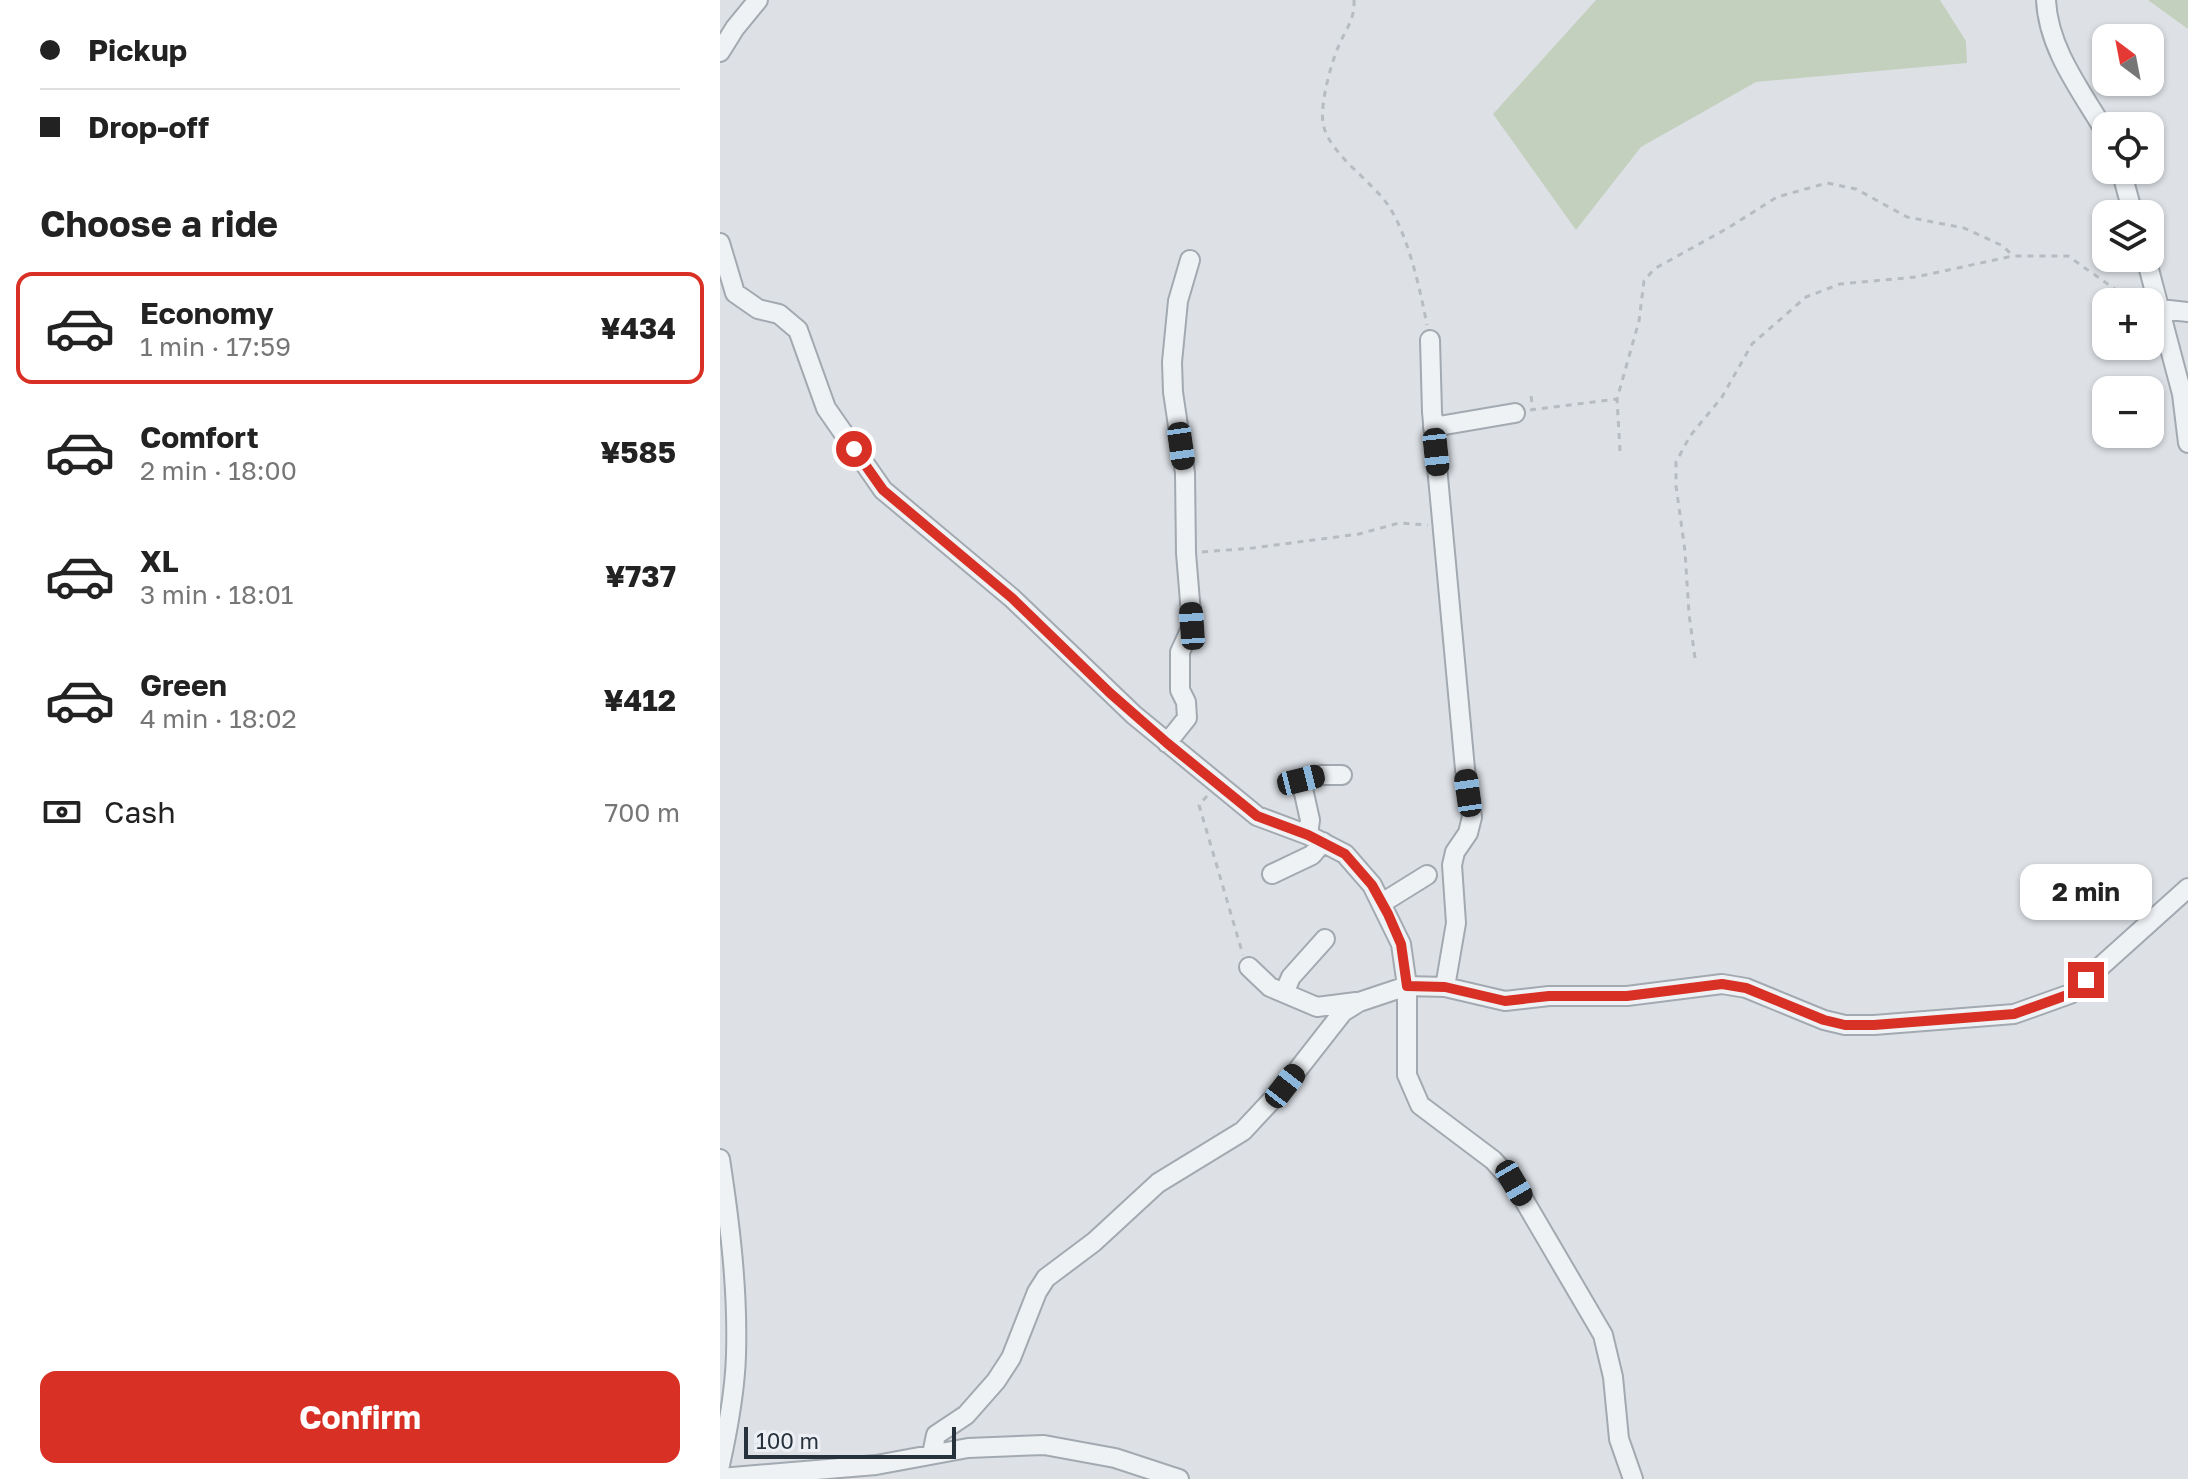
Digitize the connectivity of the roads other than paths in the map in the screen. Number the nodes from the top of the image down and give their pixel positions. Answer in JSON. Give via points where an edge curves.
{"nodes":[{"id":1,"x":758,"y":0,"type":"edge"},
{"id":2,"x":2046,"y":0,"type":"edge"},
{"id":3,"x":720,"y":52,"type":"edge"},
{"id":4,"x":2094,"y":112,"type":"edge"},
{"id":5,"x":720,"y":243,"type":"edge"},
{"id":6,"x":1190,"y":260,"type":"dead end"},
{"id":7,"x":2164,"y":309,"type":"edge"},
{"id":8,"x":2188,"y":312,"type":"edge"},
{"id":9,"x":2164,"y":324,"type":"edge"},
{"id":10,"x":1430,"y":340,"type":"road end"},
{"id":11,"x":1524,"y":411,"type":"road end"},
{"id":12,"x":1433,"y":427,"type":"junction"},
{"id":13,"x":2188,"y":443,"type":"edge"},
{"id":14,"x":1167,"y":743,"type":"junction"},
{"id":15,"x":1342,"y":775,"type":"dead end"},
{"id":16,"x":1315,"y":839,"type":"junction"},
{"id":17,"x":1272,"y":874,"type":"dead end"},
{"id":18,"x":1427,"y":875,"type":"dead end"},
{"id":19,"x":2188,"y":888,"type":"edge"},
{"id":20,"x":1382,"y":903,"type":"junction"},
{"id":21,"x":1325,"y":939,"type":"dead end"},
{"id":22,"x":1249,"y":967,"type":"road end"},
{"id":23,"x":1407,"y":986,"type":"junction"},
{"id":24,"x":1445,"y":987,"type":"junction"},
{"id":25,"x":1284,"y":993,"type":"junction"},
{"id":26,"x":1359,"y":1002,"type":"junction"},
{"id":27,"x":720,"y":1159,"type":"edge"},
{"id":28,"x":932,"y":1454,"type":"junction"},
{"id":29,"x":720,"y":1465,"type":"edge"},
{"id":30,"x":720,"y":1478,"type":"edge"},
{"id":31,"x":1179,"y":1479,"type":"edge"},
{"id":32,"x":1633,"y":1479,"type":"edge"}],
"edges":[{"from":1,"to":3,"type":"street"},
{"from":2,"to":4,"type":"street","via":[[2059,52]]},
{"from":5,"to":14,"type":"street","via":[[735,293],[758,309],[779,314],[798,330],[826,408],[883,490],[1012,598]]},
{"from":6,"to":14,"type":"street","via":[[1178,301],[1172,362],[1185,473],[1192,626],[1180,652],[1180,690],[1187,718]]},
{"from":7,"to":8,"type":"street"},
{"from":9,"to":13,"type":"street"},
{"from":10,"to":12,"type":"street"},
{"from":11,"to":12,"type":"street"},
{"from":12,"to":24,"type":"street","via":[[1472,817],[1452,865],[1456,923]]},
{"from":14,"to":16,"type":"street","via":[[1257,816]]},
{"from":15,"to":16,"type":"street","via":[[1301,780]]},
{"from":16,"to":17,"type":"street","via":[[1312,855]]},
{"from":16,"to":20,"type":"street","via":[[1345,854]]},
{"from":18,"to":20,"type":"street"},
{"from":19,"to":24,"type":"street","via":[[2070,994],[2014,1014],[1845,1025],[1722,984],[1627,996],[1505,1001]]},
{"from":20,"to":23,"type":"street","via":[[1401,944]]},
{"from":21,"to":25,"type":"street","via":[[1291,977]]},
{"from":22,"to":25,"type":"street"},
{"from":23,"to":24,"type":"street"},
{"from":23,"to":26,"type":"street"},
{"from":23,"to":32,"type":"street","via":[[1407,1075],[1420,1105],[1493,1160],[1514,1183],[1603,1335],[1619,1439]]},
{"from":25,"to":26,"type":"street","via":[[1317,1007]]},
{"from":26,"to":28,"type":"street","via":[[1343,1012],[1243,1131],[1158,1183],[1046,1278],[1011,1358],[966,1415],[936,1435]]},
{"from":27,"to":29,"type":"street","via":[[735,1294],[736,1356]]},
{"from":28,"to":30,"type":"street","via":[[876,1465]]},
{"from":28,"to":31,"type":"street","via":[[1044,1445],[1115,1458]]}]}
